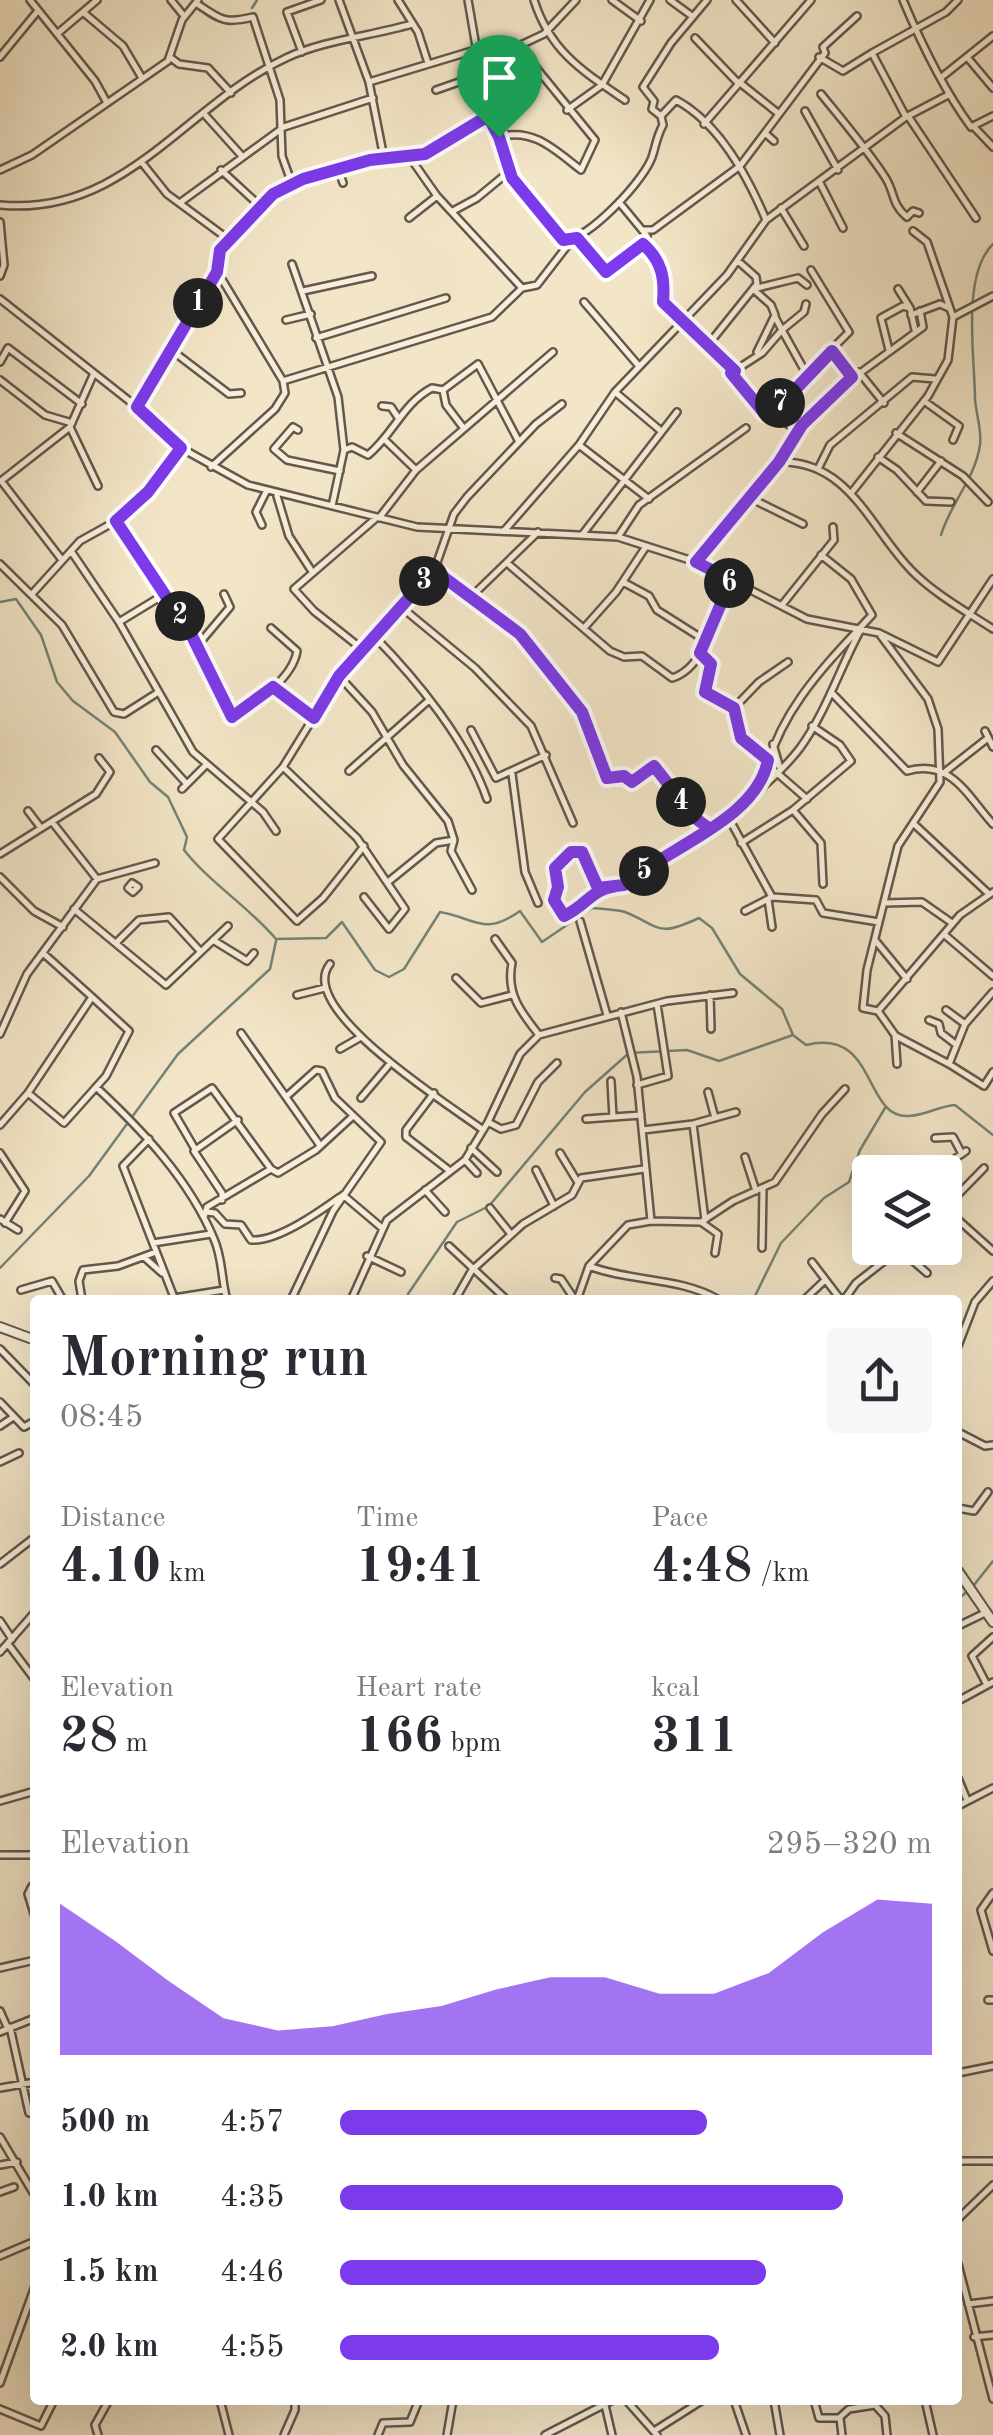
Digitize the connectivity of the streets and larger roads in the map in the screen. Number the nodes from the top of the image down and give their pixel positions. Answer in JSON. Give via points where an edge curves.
{"nodes":[{"id":1,"x":30,"y":0,"type":"edge"},
{"id":2,"x":97,"y":0,"type":"edge"},
{"id":3,"x":171,"y":0,"type":"edge"},
{"id":4,"x":320,"y":0,"type":"edge"},
{"id":5,"x":339,"y":0,"type":"edge"},
{"id":6,"x":398,"y":0,"type":"edge"},
{"id":7,"x":469,"y":0,"type":"edge"},
{"id":8,"x":534,"y":0,"type":"edge"},
{"id":9,"x":576,"y":0,"type":"edge"},
{"id":10,"x":612,"y":0,"type":"edge"},
{"id":11,"x":650,"y":0,"type":"edge"},
{"id":12,"x":670,"y":0,"type":"edge"},
{"id":13,"x":708,"y":0,"type":"edge"},
{"id":14,"x":736,"y":0,"type":"edge"},
{"id":15,"x":811,"y":0,"type":"edge"},
{"id":16,"x":903,"y":0,"type":"edge"},
{"id":17,"x":958,"y":0,"type":"edge"},
{"id":18,"x":197,"y":2,"type":"edge"},
{"id":19,"x":37,"y":12,"type":"junction"},
{"id":20,"x":84,"y":13,"type":"junction"},
{"id":21,"x":184,"y":16,"type":"junction"},
{"id":22,"x":692,"y":16,"type":"junction"},
{"id":23,"x":857,"y":16,"type":"dead end"},
{"id":24,"x":641,"y":21,"type":"junction"},
{"id":25,"x":412,"y":24,"type":"junction"},
{"id":26,"x":918,"y":29,"type":"junction"},
{"id":27,"x":57,"y":34,"type":"junction"},
{"id":28,"x":544,"y":34,"type":"junction"},
{"id":29,"x":993,"y":36,"type":"edge"},
{"id":30,"x":695,"y":38,"type":"dead end"},
{"id":31,"x":355,"y":41,"type":"junction"},
{"id":32,"x":775,"y":42,"type":"junction"},
{"id":33,"x":2,"y":47,"type":"edge"},
{"id":34,"x":520,"y":48,"type":"junction"},
{"id":35,"x":476,"y":50,"type":"junction"},
{"id":36,"x":302,"y":52,"type":"junction"},
{"id":37,"x":872,"y":53,"type":"junction"},
{"id":38,"x":0,"y":57,"type":"edge"},
{"id":39,"x":968,"y":57,"type":"junction"},
{"id":40,"x":171,"y":58,"type":"junction"},
{"id":41,"x":819,"y":58,"type":"junction"},
{"id":42,"x":428,"y":64,"type":"junction"},
{"id":43,"x":478,"y":65,"type":"junction"},
{"id":44,"x":272,"y":66,"type":"junction"},
{"id":45,"x":479,"y":76,"type":"junction"},
{"id":46,"x":943,"y":76,"type":"junction"},
{"id":47,"x":142,"y":78,"type":"junction"},
{"id":48,"x":990,"y":78,"type":"edge"},
{"id":49,"x":369,"y":82,"type":"junction"},
{"id":50,"x":739,"y":83,"type":"junction"},
{"id":51,"x":602,"y":84,"type":"junction"},
{"id":52,"x":993,"y":88,"type":"edge"},
{"id":53,"x":436,"y":90,"type":"dead end"},
{"id":54,"x":231,"y":93,"type":"junction"},
{"id":55,"x":821,"y":94,"type":"dead end"},
{"id":56,"x":948,"y":94,"type":"junction"},
{"id":57,"x":373,"y":98,"type":"junction"},
{"id":58,"x":625,"y":100,"type":"dead end"},
{"id":59,"x":106,"y":101,"type":"junction"},
{"id":60,"x":567,"y":110,"type":"junction"},
{"id":61,"x":805,"y":112,"type":"dead end"},
{"id":62,"x":779,"y":114,"type":"junction"},
{"id":63,"x":206,"y":115,"type":"junction"},
{"id":64,"x":488,"y":116,"type":"junction"},
{"id":65,"x":661,"y":116,"type":"junction"},
{"id":66,"x":907,"y":116,"type":"junction"},
{"id":67,"x":993,"y":116,"type":"edge"},
{"id":68,"x":704,"y":124,"type":"junction"},
{"id":69,"x":284,"y":127,"type":"junction"},
{"id":70,"x":975,"y":128,"type":"junction"},
{"id":71,"x":765,"y":133,"type":"junction"},
{"id":72,"x":499,"y":137,"type":"junction"},
{"id":73,"x":774,"y":140,"type":"dead end"},
{"id":74,"x":993,"y":147,"type":"edge"},
{"id":75,"x":862,"y":148,"type":"junction"},
{"id":76,"x":241,"y":154,"type":"junction"},
{"id":77,"x":409,"y":156,"type":"junction"},
{"id":78,"x":384,"y":158,"type":"junction"},
{"id":79,"x":144,"y":164,"type":"junction"},
{"id":80,"x":740,"y":166,"type":"junction"},
{"id":81,"x":0,"y":170,"type":"edge"},
{"id":82,"x":221,"y":170,"type":"junction"},
{"id":83,"x":339,"y":170,"type":"junction"},
{"id":84,"x":511,"y":170,"type":"junction"},
{"id":85,"x":838,"y":170,"type":"junction"},
{"id":86,"x":820,"y":183,"type":"junction"},
{"id":87,"x":292,"y":184,"type":"junction"},
{"id":88,"x":343,"y":184,"type":"dead end"},
{"id":89,"x":436,"y":196,"type":"junction"},
{"id":90,"x":182,"y":202,"type":"junction"},
{"id":91,"x":619,"y":202,"type":"junction"},
{"id":92,"x":0,"y":205,"type":"edge"},
{"id":93,"x":260,"y":205,"type":"junction"},
{"id":94,"x":782,"y":208,"type":"junction"},
{"id":95,"x":453,"y":211,"type":"junction"},
{"id":96,"x":920,"y":213,"type":"dead end"},
{"id":97,"x":409,"y":218,"type":"dead end"},
{"id":98,"x":976,"y":218,"type":"dead end"},
{"id":99,"x":766,"y":220,"type":"junction"},
{"id":100,"x":0,"y":222,"type":"edge"},
{"id":101,"x":843,"y":228,"type":"dead end"},
{"id":102,"x":642,"y":230,"type":"junction"},
{"id":103,"x":913,"y":231,"type":"dead end"},
{"id":104,"x":228,"y":239,"type":"junction"},
{"id":105,"x":574,"y":240,"type":"junction"},
{"id":106,"x":643,"y":244,"type":"junction"},
{"id":107,"x":804,"y":246,"type":"dead end"},
{"id":108,"x":738,"y":261,"type":"junction"},
{"id":109,"x":292,"y":264,"type":"dead end"},
{"id":110,"x":811,"y":270,"type":"dead end"},
{"id":111,"x":217,"y":272,"type":"junction"},
{"id":112,"x":0,"y":276,"type":"edge"},
{"id":113,"x":372,"y":276,"type":"dead end"},
{"id":114,"x":807,"y":285,"type":"dead end"},
{"id":115,"x":522,"y":288,"type":"junction"},
{"id":116,"x":753,"y":289,"type":"junction"},
{"id":117,"x":898,"y":289,"type":"dead end"},
{"id":118,"x":304,"y":291,"type":"junction"},
{"id":119,"x":993,"y":296,"type":"edge"},
{"id":120,"x":446,"y":298,"type":"dead end"},
{"id":121,"x":0,"y":299,"type":"edge"},
{"id":122,"x":584,"y":302,"type":"dead end"},
{"id":123,"x":806,"y":304,"type":"dead end"},
{"id":124,"x":949,"y":308,"type":"junction"},
{"id":125,"x":910,"y":311,"type":"junction"},
{"id":126,"x":920,"y":312,"type":"junction"},
{"id":127,"x":311,"y":314,"type":"junction"},
{"id":128,"x":775,"y":317,"type":"junction"},
{"id":129,"x":953,"y":317,"type":"junction"},
{"id":130,"x":286,"y":320,"type":"dead end"},
{"id":131,"x":684,"y":324,"type":"junction"},
{"id":132,"x":782,"y":330,"type":"junction"},
{"id":133,"x":915,"y":330,"type":"junction"},
{"id":134,"x":316,"y":338,"type":"junction"},
{"id":135,"x":708,"y":345,"type":"junction"},
{"id":136,"x":170,"y":349,"type":"junction"},
{"id":137,"x":888,"y":350,"type":"junction"},
{"id":138,"x":832,"y":351,"type":"junction"},
{"id":139,"x":553,"y":352,"type":"dead end"},
{"id":140,"x":756,"y":354,"type":"junction"},
{"id":141,"x":0,"y":362,"type":"edge"},
{"id":142,"x":638,"y":365,"type":"junction"},
{"id":143,"x":324,"y":366,"type":"junction"},
{"id":144,"x":735,"y":371,"type":"junction"},
{"id":145,"x":859,"y":372,"type":"junction"},
{"id":146,"x":94,"y":373,"type":"junction"},
{"id":147,"x":807,"y":375,"type":"junction"},
{"id":148,"x":852,"y":377,"type":"junction"},
{"id":149,"x":935,"y":379,"type":"junction"},
{"id":150,"x":0,"y":380,"type":"edge"},
{"id":151,"x":283,"y":381,"type":"junction"},
{"id":152,"x":443,"y":390,"type":"junction"},
{"id":153,"x":615,"y":392,"type":"junction"},
{"id":154,"x":241,"y":393,"type":"dead end"},
{"id":155,"x":495,"y":398,"type":"junction"},
{"id":156,"x":924,"y":401,"type":"junction"},
{"id":157,"x":884,"y":403,"type":"junction"},
{"id":158,"x":82,"y":404,"type":"junction"},
{"id":159,"x":562,"y":404,"type":"dead end"},
{"id":160,"x":382,"y":406,"type":"dead end"},
{"id":161,"x":137,"y":407,"type":"junction"},
{"id":162,"x":772,"y":410,"type":"junction"},
{"id":163,"x":678,"y":412,"type":"dead end"},
{"id":164,"x":399,"y":418,"type":"junction"},
{"id":165,"x":71,"y":425,"type":"junction"},
{"id":166,"x":462,"y":426,"type":"junction"},
{"id":167,"x":746,"y":428,"type":"dead end"},
{"id":168,"x":298,"y":430,"type":"dead end"},
{"id":169,"x":661,"y":430,"type":"junction"},
{"id":170,"x":797,"y":432,"type":"junction"},
{"id":171,"x":896,"y":433,"type":"junction"},
{"id":172,"x":953,"y":440,"type":"dead end"},
{"id":173,"x":386,"y":441,"type":"junction"},
{"id":174,"x":519,"y":442,"type":"junction"},
{"id":175,"x":579,"y":445,"type":"junction"},
{"id":176,"x":181,"y":448,"type":"junction"},
{"id":177,"x":344,"y":450,"type":"junction"},
{"id":178,"x":878,"y":457,"type":"junction"},
{"id":179,"x":941,"y":461,"type":"junction"},
{"id":180,"x":779,"y":462,"type":"junction"},
{"id":181,"x":211,"y":467,"type":"junction"},
{"id":182,"x":818,"y":469,"type":"junction"},
{"id":183,"x":416,"y":470,"type":"junction"},
{"id":184,"x":341,"y":471,"type":"junction"},
{"id":185,"x":622,"y":479,"type":"junction"},
{"id":186,"x":1,"y":481,"type":"edge"},
{"id":187,"x":98,"y":486,"type":"dead end"},
{"id":188,"x":267,"y":491,"type":"junction"},
{"id":189,"x":852,"y":492,"type":"junction"},
{"id":190,"x":917,"y":492,"type":"junction"},
{"id":191,"x":277,"y":494,"type":"junction"},
{"id":192,"x":748,"y":496,"type":"junction"},
{"id":193,"x":650,"y":499,"type":"junction"},
{"id":194,"x":951,"y":502,"type":"dead end"},
{"id":195,"x":988,"y":502,"type":"dead end"},
{"id":196,"x":332,"y":506,"type":"junction"},
{"id":197,"x":377,"y":518,"type":"junction"},
{"id":198,"x":116,"y":521,"type":"junction"},
{"id":199,"x":803,"y":524,"type":"dead end"},
{"id":200,"x":262,"y":525,"type":"dead end"},
{"id":201,"x":834,"y":527,"type":"dead end"},
{"id":202,"x":447,"y":531,"type":"junction"},
{"id":203,"x":504,"y":531,"type":"junction"},
{"id":204,"x":538,"y":532,"type":"junction"},
{"id":205,"x":582,"y":535,"type":"junction"},
{"id":206,"x":618,"y":536,"type":"junction"},
{"id":207,"x":646,"y":547,"type":"junction"},
{"id":208,"x":70,"y":551,"type":"junction"},
{"id":209,"x":821,"y":555,"type":"junction"},
{"id":210,"x":63,"y":561,"type":"junction"},
{"id":211,"x":696,"y":562,"type":"junction"},
{"id":212,"x":507,"y":563,"type":"junction"},
{"id":213,"x":0,"y":564,"type":"edge"},
{"id":214,"x":311,"y":570,"type":"junction"},
{"id":215,"x":434,"y":570,"type":"junction"},
{"id":216,"x":993,"y":579,"type":"edge"},
{"id":217,"x":731,"y":580,"type":"junction"},
{"id":218,"x":623,"y":582,"type":"junction"},
{"id":219,"x":32,"y":594,"type":"junction"},
{"id":220,"x":164,"y":594,"type":"junction"},
{"id":221,"x":224,"y":594,"type":"dead end"},
{"id":222,"x":472,"y":595,"type":"junction"},
{"id":223,"x":400,"y":606,"type":"junction"},
{"id":224,"x":779,"y":606,"type":"junction"},
{"id":225,"x":970,"y":614,"type":"junction"},
{"id":226,"x":119,"y":622,"type":"junction"},
{"id":227,"x":271,"y":628,"type":"dead end"},
{"id":228,"x":584,"y":628,"type":"junction"},
{"id":229,"x":859,"y":630,"type":"junction"},
{"id":230,"x":993,"y":630,"type":"edge"},
{"id":231,"x":879,"y":634,"type":"junction"},
{"id":232,"x":374,"y":636,"type":"junction"},
{"id":233,"x":706,"y":640,"type":"junction"},
{"id":234,"x":198,"y":645,"type":"junction"},
{"id":235,"x":362,"y":649,"type":"junction"},
{"id":236,"x":700,"y":653,"type":"junction"},
{"id":237,"x":788,"y":662,"type":"dead end"},
{"id":238,"x":339,"y":676,"type":"junction"},
{"id":239,"x":273,"y":687,"type":"junction"},
{"id":240,"x":830,"y":691,"type":"junction"},
{"id":241,"x":156,"y":693,"type":"junction"},
{"id":242,"x":428,"y":701,"type":"junction"},
{"id":243,"x":734,"y":708,"type":"junction"},
{"id":244,"x":314,"y":718,"type":"junction"},
{"id":245,"x":812,"y":726,"type":"junction"},
{"id":246,"x":471,"y":730,"type":"dead end"},
{"id":247,"x":387,"y":736,"type":"junction"},
{"id":248,"x":773,"y":744,"type":"junction"},
{"id":249,"x":993,"y":747,"type":"edge"},
{"id":250,"x":156,"y":750,"type":"dead end"},
{"id":251,"x":546,"y":755,"type":"junction"},
{"id":252,"x":99,"y":758,"type":"dead end"},
{"id":253,"x":768,"y":760,"type":"junction"},
{"id":254,"x":205,"y":766,"type":"junction"},
{"id":255,"x":283,"y":767,"type":"junction"},
{"id":256,"x":778,"y":770,"type":"junction"},
{"id":257,"x":349,"y":771,"type":"dead end"},
{"id":258,"x":944,"y":771,"type":"junction"},
{"id":259,"x":512,"y":774,"type":"junction"},
{"id":260,"x":764,"y":783,"type":"junction"},
{"id":261,"x":807,"y":799,"type":"junction"},
{"id":262,"x":486,"y":800,"type":"dead end"},
{"id":263,"x":249,"y":803,"type":"junction"},
{"id":264,"x":793,"y":810,"type":"junction"},
{"id":265,"x":28,"y":812,"type":"dead end"},
{"id":266,"x":727,"y":815,"type":"junction"},
{"id":267,"x":913,"y":822,"type":"junction"},
{"id":268,"x":53,"y":823,"type":"junction"},
{"id":269,"x":573,"y":823,"type":"dead end"},
{"id":270,"x":993,"y":824,"type":"edge"},
{"id":271,"x":41,"y":828,"type":"junction"},
{"id":272,"x":710,"y":829,"type":"junction"},
{"id":273,"x":276,"y":831,"type":"dead end"},
{"id":274,"x":454,"y":840,"type":"junction"},
{"id":275,"x":741,"y":843,"type":"junction"},
{"id":276,"x":364,"y":846,"type":"junction"},
{"id":277,"x":0,"y":854,"type":"edge"},
{"id":278,"x":155,"y":863,"type":"dead end"},
{"id":279,"x":120,"y":874,"type":"junction"},
{"id":280,"x":0,"y":877,"type":"edge"},
{"id":281,"x":98,"y":879,"type":"junction"},
{"id":282,"x":388,"y":882,"type":"junction"},
{"id":283,"x":129,"y":884,"type":"dead end"},
{"id":284,"x":824,"y":884,"type":"dead end"},
{"id":285,"x":598,"y":888,"type":"junction"},
{"id":286,"x":472,"y":890,"type":"dead end"},
{"id":287,"x":991,"y":893,"type":"edge"},
{"id":288,"x":364,"y":896,"type":"dead end"},
{"id":289,"x":770,"y":898,"type":"junction"},
{"id":290,"x":538,"y":903,"type":"dead end"},
{"id":291,"x":884,"y":903,"type":"junction"},
{"id":292,"x":74,"y":909,"type":"junction"},
{"id":293,"x":745,"y":911,"type":"dead end"},
{"id":294,"x":580,"y":921,"type":"dead end"},
{"id":295,"x":879,"y":922,"type":"junction"},
{"id":296,"x":952,"y":923,"type":"junction"},
{"id":297,"x":228,"y":926,"type":"dead end"},
{"id":298,"x":772,"y":926,"type":"dead end"},
{"id":299,"x":63,"y":927,"type":"junction"},
{"id":300,"x":946,"y":936,"type":"junction"},
{"id":301,"x":495,"y":939,"type":"dead end"},
{"id":302,"x":213,"y":940,"type":"junction"},
{"id":303,"x":875,"y":940,"type":"junction"},
{"id":304,"x":117,"y":942,"type":"junction"},
{"id":305,"x":200,"y":951,"type":"junction"},
{"id":306,"x":254,"y":952,"type":"dead end"},
{"id":307,"x":43,"y":953,"type":"junction"},
{"id":308,"x":330,"y":964,"type":"dead end"},
{"id":309,"x":993,"y":976,"type":"edge"},
{"id":310,"x":456,"y":978,"type":"dead end"},
{"id":311,"x":906,"y":979,"type":"junction"},
{"id":312,"x":325,"y":988,"type":"junction"},
{"id":313,"x":993,"y":992,"type":"edge"},
{"id":314,"x":734,"y":994,"type":"dead end"},
{"id":315,"x":512,"y":995,"type":"junction"},
{"id":316,"x":710,"y":995,"type":"junction"},
{"id":317,"x":296,"y":996,"type":"dead end"},
{"id":318,"x":92,"y":997,"type":"junction"},
{"id":319,"x":657,"y":1004,"type":"junction"},
{"id":320,"x":946,"y":1010,"type":"dead end"},
{"id":321,"x":878,"y":1011,"type":"junction"},
{"id":322,"x":622,"y":1012,"type":"junction"},
{"id":323,"x":607,"y":1015,"type":"junction"},
{"id":324,"x":929,"y":1020,"type":"dead end"},
{"id":325,"x":965,"y":1024,"type":"junction"},
{"id":326,"x":711,"y":1029,"type":"dead end"},
{"id":327,"x":241,"y":1033,"type":"dead end"},
{"id":328,"x":0,"y":1034,"type":"edge"},
{"id":329,"x":539,"y":1035,"type":"junction"},
{"id":330,"x":895,"y":1036,"type":"junction"},
{"id":331,"x":361,"y":1037,"type":"junction"},
{"id":332,"x":954,"y":1044,"type":"junction"},
{"id":333,"x":340,"y":1049,"type":"dead end"},
{"id":334,"x":558,"y":1063,"type":"dead end"},
{"id":335,"x":897,"y":1064,"type":"dead end"},
{"id":336,"x":950,"y":1064,"type":"junction"},
{"id":337,"x":389,"y":1065,"type":"junction"},
{"id":338,"x":993,"y":1072,"type":"edge"},
{"id":339,"x":610,"y":1081,"type":"dead end"},
{"id":340,"x":637,"y":1085,"type":"junction"},
{"id":341,"x":96,"y":1087,"type":"junction"},
{"id":342,"x":846,"y":1090,"type":"dead end"},
{"id":343,"x":28,"y":1092,"type":"junction"},
{"id":344,"x":708,"y":1092,"type":"dead end"},
{"id":345,"x":434,"y":1093,"type":"junction"},
{"id":346,"x":288,"y":1096,"type":"junction"},
{"id":347,"x":360,"y":1098,"type":"dead end"},
{"id":348,"x":736,"y":1112,"type":"dead end"},
{"id":349,"x":641,"y":1115,"type":"junction"},
{"id":350,"x":352,"y":1116,"type":"junction"},
{"id":351,"x":613,"y":1117,"type":"junction"},
{"id":352,"x":715,"y":1118,"type":"junction"},
{"id":353,"x":586,"y":1119,"type":"dead end"},
{"id":354,"x":238,"y":1120,"type":"junction"},
{"id":355,"x":488,"y":1122,"type":"junction"},
{"id":356,"x":693,"y":1124,"type":"junction"},
{"id":357,"x":0,"y":1125,"type":"edge"},
{"id":358,"x":483,"y":1130,"type":"junction"},
{"id":359,"x":642,"y":1130,"type":"junction"},
{"id":360,"x":149,"y":1138,"type":"junction"},
{"id":361,"x":935,"y":1138,"type":"dead end"},
{"id":362,"x":319,"y":1144,"type":"junction"},
{"id":363,"x":471,"y":1148,"type":"junction"},
{"id":364,"x":195,"y":1149,"type":"junction"},
{"id":365,"x":0,"y":1153,"type":"edge"},
{"id":366,"x":560,"y":1154,"type":"dead end"},
{"id":367,"x":960,"y":1155,"type":"edge"},
{"id":368,"x":746,"y":1158,"type":"dead end"},
{"id":369,"x":465,"y":1160,"type":"junction"},
{"id":370,"x":984,"y":1168,"type":"dead end"},
{"id":371,"x":271,"y":1169,"type":"junction"},
{"id":372,"x":644,"y":1169,"type":"junction"},
{"id":373,"x":536,"y":1170,"type":"dead end"},
{"id":374,"x":450,"y":1171,"type":"junction"},
{"id":375,"x":477,"y":1172,"type":"dead end"},
{"id":376,"x":497,"y":1172,"type":"dead end"},
{"id":377,"x":578,"y":1180,"type":"junction"},
{"id":378,"x":962,"y":1188,"type":"edge"},
{"id":379,"x":759,"y":1189,"type":"junction"},
{"id":380,"x":425,"y":1190,"type":"junction"},
{"id":381,"x":342,"y":1195,"type":"junction"},
{"id":382,"x":222,"y":1200,"type":"junction"},
{"id":383,"x":554,"y":1206,"type":"junction"},
{"id":384,"x":490,"y":1208,"type":"dead end"},
{"id":385,"x":445,"y":1212,"type":"dead end"},
{"id":386,"x":205,"y":1215,"type":"junction"},
{"id":387,"x":651,"y":1220,"type":"junction"},
{"id":388,"x":3,"y":1221,"type":"edge"},
{"id":389,"x":703,"y":1221,"type":"junction"},
{"id":390,"x":962,"y":1223,"type":"edge"},
{"id":391,"x":382,"y":1228,"type":"junction"},
{"id":392,"x":18,"y":1230,"type":"dead end"},
{"id":393,"x":212,"y":1234,"type":"junction"},
{"id":394,"x":510,"y":1234,"type":"junction"},
{"id":395,"x":154,"y":1244,"type":"junction"},
{"id":396,"x":449,"y":1246,"type":"dead end"},
{"id":397,"x":762,"y":1248,"type":"dead end"},
{"id":398,"x":993,"y":1251,"type":"edge"},
{"id":399,"x":156,"y":1252,"type":"junction"},
{"id":400,"x":715,"y":1253,"type":"dead end"},
{"id":401,"x":142,"y":1256,"type":"junction"},
{"id":402,"x":367,"y":1256,"type":"junction"},
{"id":403,"x":812,"y":1262,"type":"dead end"},
{"id":404,"x":879,"y":1265,"type":"edge"},
{"id":405,"x":918,"y":1265,"type":"edge"},
{"id":406,"x":476,"y":1266,"type":"junction"},
{"id":407,"x":589,"y":1266,"type":"junction"},
{"id":408,"x":401,"y":1272,"type":"dead end"},
{"id":409,"x":927,"y":1273,"type":"dead end"},
{"id":410,"x":166,"y":1278,"type":"junction"},
{"id":411,"x":555,"y":1278,"type":"dead end"},
{"id":412,"x":824,"y":1281,"type":"junction"},
{"id":413,"x":993,"y":1281,"type":"edge"},
{"id":414,"x":21,"y":1290,"type":"dead end"},
{"id":415,"x":224,"y":1290,"type":"junction"},
{"id":416,"x":59,"y":1295,"type":"edge"},
{"id":417,"x":81,"y":1295,"type":"edge"},
{"id":418,"x":172,"y":1295,"type":"edge"},
{"id":419,"x":196,"y":1295,"type":"edge"},
{"id":420,"x":225,"y":1295,"type":"edge"},
{"id":421,"x":293,"y":1295,"type":"edge"},
{"id":422,"x":352,"y":1295,"type":"edge"},
{"id":423,"x":458,"y":1295,"type":"edge"},
{"id":424,"x":502,"y":1295,"type":"edge"},
{"id":425,"x":572,"y":1295,"type":"edge"},
{"id":426,"x":578,"y":1295,"type":"edge"},
{"id":427,"x":707,"y":1295,"type":"edge"},
{"id":428,"x":809,"y":1295,"type":"edge"},
{"id":429,"x":838,"y":1295,"type":"edge"},
{"id":430,"x":847,"y":1295,"type":"edge"},
{"id":431,"x":0,"y":1327,"type":"edge"},
{"id":432,"x":962,"y":1336,"type":"edge"},
{"id":433,"x":30,"y":1338,"type":"edge"},
{"id":434,"x":0,"y":1349,"type":"edge"},
{"id":435,"x":30,"y":1379,"type":"edge"},
{"id":436,"x":0,"y":1402,"type":"edge"},
{"id":437,"x":12,"y":1418,"type":"junction"},
{"id":438,"x":30,"y":1424,"type":"edge"},
{"id":439,"x":0,"y":1426,"type":"edge"},
{"id":440,"x":962,"y":1434,"type":"edge"},
{"id":441,"x":993,"y":1445,"type":"edge"},
{"id":442,"x":19,"y":1453,"type":"dead end"},
{"id":443,"x":0,"y":1462,"type":"edge"},
{"id":444,"x":988,"y":1492,"type":"dead end"},
{"id":445,"x":962,"y":1509,"type":"edge"},
{"id":446,"x":30,"y":1540,"type":"edge"},
{"id":447,"x":1,"y":1560,"type":"edge"},
{"id":448,"x":962,"y":1576,"type":"edge"},
{"id":449,"x":988,"y":1608,"type":"edge"},
{"id":450,"x":30,"y":1618,"type":"edge"},
{"id":451,"x":0,"y":1621,"type":"edge"},
{"id":452,"x":993,"y":1622,"type":"edge"},
{"id":453,"x":962,"y":1624,"type":"edge"},
{"id":454,"x":993,"y":1637,"type":"edge"},
{"id":455,"x":10,"y":1642,"type":"junction"},
{"id":456,"x":0,"y":1652,"type":"edge"},
{"id":457,"x":30,"y":1672,"type":"edge"},
{"id":458,"x":991,"y":1685,"type":"edge"},
{"id":459,"x":962,"y":1699,"type":"edge"},
{"id":460,"x":962,"y":1788,"type":"edge"},
{"id":461,"x":993,"y":1788,"type":"edge"},
{"id":462,"x":30,"y":1792,"type":"edge"},
{"id":463,"x":1,"y":1797,"type":"edge"},
{"id":464,"x":967,"y":1800,"type":"junction"},
{"id":465,"x":962,"y":1803,"type":"edge"},
{"id":466,"x":0,"y":1854,"type":"edge"},
{"id":467,"x":30,"y":1854,"type":"edge"},
{"id":468,"x":993,"y":1892,"type":"edge"},
{"id":469,"x":993,"y":1951,"type":"edge"},
{"id":470,"x":30,"y":1961,"type":"edge"},
{"id":471,"x":0,"y":1968,"type":"edge"},
{"id":472,"x":0,"y":2010,"type":"edge"},
{"id":473,"x":30,"y":2020,"type":"edge"},
{"id":474,"x":9,"y":2028,"type":"junction"},
{"id":475,"x":0,"y":2032,"type":"edge"},
{"id":476,"x":993,"y":2066,"type":"edge"},
{"id":477,"x":962,"y":2072,"type":"edge"},
{"id":478,"x":24,"y":2082,"type":"junction"},
{"id":479,"x":30,"y":2082,"type":"edge"},
{"id":480,"x":0,"y":2088,"type":"edge"},
{"id":481,"x":29,"y":2113,"type":"dead end"},
{"id":482,"x":0,"y":2137,"type":"edge"},
{"id":483,"x":17,"y":2162,"type":"junction"},
{"id":484,"x":962,"y":2162,"type":"edge"},
{"id":485,"x":993,"y":2162,"type":"edge"},
{"id":486,"x":0,"y":2165,"type":"edge"},
{"id":487,"x":30,"y":2178,"type":"edge"},
{"id":488,"x":993,"y":2184,"type":"edge"},
{"id":489,"x":14,"y":2187,"type":"dead end"},
{"id":490,"x":0,"y":2192,"type":"edge"},
{"id":491,"x":962,"y":2215,"type":"edge"},
{"id":492,"x":30,"y":2242,"type":"edge"},
{"id":493,"x":0,"y":2256,"type":"edge"},
{"id":494,"x":962,"y":2278,"type":"edge"},
{"id":495,"x":966,"y":2293,"type":"junction"},
{"id":496,"x":962,"y":2294,"type":"edge"},
{"id":497,"x":30,"y":2302,"type":"edge"},
{"id":498,"x":993,"y":2302,"type":"edge"},
{"id":499,"x":968,"y":2304,"type":"junction"},
{"id":500,"x":993,"y":2335,"type":"edge"},
{"id":501,"x":974,"y":2337,"type":"junction"},
{"id":502,"x":0,"y":2383,"type":"edge"},
{"id":503,"x":993,"y":2399,"type":"edge"},
{"id":504,"x":52,"y":2405,"type":"edge"},
{"id":505,"x":106,"y":2405,"type":"edge"},
{"id":506,"x":221,"y":2405,"type":"edge"},
{"id":507,"x":296,"y":2405,"type":"edge"},
{"id":508,"x":417,"y":2405,"type":"edge"},
{"id":509,"x":453,"y":2405,"type":"edge"},
{"id":510,"x":631,"y":2405,"type":"edge"},
{"id":511,"x":696,"y":2405,"type":"edge"},
{"id":512,"x":736,"y":2405,"type":"edge"},
{"id":513,"x":775,"y":2405,"type":"edge"},
{"id":514,"x":815,"y":2405,"type":"edge"},
{"id":515,"x":862,"y":2405,"type":"edge"},
{"id":516,"x":874,"y":2405,"type":"edge"},
{"id":517,"x":926,"y":2405,"type":"edge"},
{"id":518,"x":605,"y":2406,"type":"joint"},
{"id":519,"x":0,"y":2409,"type":"edge"},
{"id":520,"x":839,"y":2418,"type":"junction"},
{"id":521,"x":34,"y":2426,"type":"junction"},
{"id":522,"x":656,"y":2433,"type":"edge"},
{"id":523,"x":31,"y":2435,"type":"edge"},
{"id":524,"x":98,"y":2435,"type":"edge"},
{"id":525,"x":229,"y":2435,"type":"edge"},
{"id":526,"x":284,"y":2435,"type":"edge"},
{"id":527,"x":378,"y":2435,"type":"edge"},
{"id":528,"x":446,"y":2435,"type":"edge"},
{"id":529,"x":545,"y":2435,"type":"edge"},
{"id":530,"x":612,"y":2435,"type":"edge"},
{"id":531,"x":746,"y":2435,"type":"edge"},
{"id":532,"x":780,"y":2435,"type":"edge"},
{"id":533,"x":842,"y":2435,"type":"edge"},
{"id":534,"x":887,"y":2435,"type":"edge"},
{"id":535,"x":934,"y":2435,"type":"edge"}],
"edges":[{"from":1,"to":19,"type":"street"},
{"from":2,"to":20,"type":"street"},
{"from":3,"to":21,"type":"street"},
{"from":4,"to":36,"type":"street","via":[[287,12]]},
{"from":5,"to":31,"type":"street"},
{"from":6,"to":25,"type":"street"},
{"from":7,"to":35,"type":"street"},
{"from":8,"to":28,"type":"street"},
{"from":9,"to":28,"type":"street"},
{"from":10,"to":24,"type":"street"},
{"from":11,"to":24,"type":"street"},
{"from":12,"to":22,"type":"street"},
{"from":13,"to":22,"type":"street"},
{"from":14,"to":32,"type":"street"},
{"from":15,"to":32,"type":"street"},
{"from":16,"to":26,"type":"street"},
{"from":17,"to":26,"type":"street"},
{"from":18,"to":21,"type":"street"},
{"from":18,"to":44,"type":"street","via":[[218,21],[254,17]]},
{"from":19,"to":27,"type":"street"},
{"from":19,"to":33,"type":"street"},
{"from":20,"to":27,"type":"street"},
{"from":20,"to":47,"type":"street","via":[[123,46]]},
{"from":21,"to":40,"type":"street"},
{"from":22,"to":65,"type":"street","via":[[644,87]]},
{"from":23,"to":41,"type":"street"},
{"from":24,"to":51,"type":"street"},
{"from":25,"to":31,"type":"street"},
{"from":25,"to":42,"type":"street"},
{"from":26,"to":37,"type":"street"},
{"from":26,"to":46,"type":"street"},
{"from":27,"to":59,"type":"street"},
{"from":28,"to":34,"type":"street"},
{"from":28,"to":51,"type":"street"},
{"from":29,"to":39,"type":"street"},
{"from":30,"to":50,"type":"street"},
{"from":31,"to":36,"type":"street"},
{"from":31,"to":49,"type":"street"},
{"from":32,"to":50,"type":"street"},
{"from":33,"to":38,"type":"street"},
{"from":34,"to":43,"type":"street"},
{"from":34,"to":60,"type":"street"},
{"from":35,"to":42,"type":"street"},
{"from":35,"to":43,"type":"street"},
{"from":36,"to":44,"type":"street"},
{"from":37,"to":41,"type":"street","via":[[843,71]]},
{"from":37,"to":66,"type":"street"},
{"from":39,"to":46,"type":"street"},
{"from":39,"to":48,"type":"street"},
{"from":40,"to":47,"type":"street"},
{"from":40,"to":54,"type":"street","via":[[208,68]]},
{"from":41,"to":62,"type":"street"},
{"from":42,"to":49,"type":"street"},
{"from":43,"to":45,"type":"street"},
{"from":44,"to":54,"type":"street"},
{"from":44,"to":69,"type":"street"},
{"from":45,"to":53,"type":"street"},
{"from":45,"to":64,"type":"street"},
{"from":46,"to":56,"type":"street"},
{"from":47,"to":59,"type":"street"},
{"from":48,"to":52,"type":"street"},
{"from":49,"to":57,"type":"street"},
{"from":50,"to":62,"type":"street"},
{"from":50,"to":68,"type":"street"},
{"from":51,"to":58,"type":"street"},
{"from":51,"to":60,"type":"street"},
{"from":54,"to":63,"type":"street"},
{"from":55,"to":75,"type":"street"},
{"from":56,"to":66,"type":"street"},
{"from":56,"to":70,"type":"street"},
{"from":57,"to":69,"type":"street"},
{"from":57,"to":78,"type":"street"},
{"from":59,"to":81,"type":"street"},
{"from":60,"to":72,"type":"street","via":[[594,138],[581,170],[528,134]]},
{"from":61,"to":85,"type":"street"},
{"from":62,"to":71,"type":"street"},
{"from":63,"to":76,"type":"street"},
{"from":63,"to":79,"type":"street"},
{"from":64,"to":72,"type":"street"},
{"from":64,"to":77,"type":"street","via":[[448,144]]},
{"from":65,"to":68,"type":"street","via":[[676,100]]},
{"from":65,"to":91,"type":"street","via":[[654,153]]},
{"from":66,"to":75,"type":"street"},
{"from":66,"to":98,"type":"street"},
{"from":67,"to":70,"type":"street"},
{"from":68,"to":80,"type":"street"},
{"from":69,"to":76,"type":"street"},
{"from":69,"to":87,"type":"street","via":[[282,156]]},
{"from":70,"to":74,"type":"street"},
{"from":71,"to":73,"type":"street"},
{"from":71,"to":80,"type":"street"},
{"from":72,"to":84,"type":"street"},
{"from":75,"to":85,"type":"street"},
{"from":75,"to":96,"type":"street","via":[[902,214]]},
{"from":76,"to":82,"type":"street"},
{"from":77,"to":78,"type":"street"},
{"from":77,"to":89,"type":"street"},
{"from":78,"to":83,"type":"street"},
{"from":79,"to":90,"type":"street"},
{"from":79,"to":92,"type":"street","via":[[61,203]]},
{"from":80,"to":99,"type":"street"},
{"from":80,"to":102,"type":"street","via":[[685,210]]},
{"from":82,"to":90,"type":"street"},
{"from":82,"to":93,"type":"street"},
{"from":83,"to":87,"type":"street"},
{"from":83,"to":88,"type":"street"},
{"from":84,"to":95,"type":"street"},
{"from":84,"to":105,"type":"street","via":[[532,206],[563,240]]},
{"from":85,"to":86,"type":"street"},
{"from":86,"to":94,"type":"street"},
{"from":86,"to":101,"type":"street"},
{"from":87,"to":93,"type":"street"},
{"from":89,"to":95,"type":"street"},
{"from":89,"to":97,"type":"street"},
{"from":90,"to":104,"type":"street"},
{"from":91,"to":102,"type":"street"},
{"from":91,"to":105,"type":"street"},
{"from":93,"to":104,"type":"street"},
{"from":94,"to":99,"type":"street"},
{"from":94,"to":107,"type":"street"},
{"from":95,"to":115,"type":"street"},
{"from":99,"to":108,"type":"street"},
{"from":100,"to":112,"type":"street"},
{"from":102,"to":106,"type":"street"},
{"from":103,"to":124,"type":"street","via":[[926,242]]},
{"from":104,"to":111,"type":"street"},
{"from":105,"to":106,"type":"street","via":[[606,272]]},
{"from":105,"to":115,"type":"street","via":[[537,284]]},
{"from":106,"to":131,"type":"street","via":[[657,256],[663,302]]},
{"from":108,"to":116,"type":"street","via":[[756,278]]},
{"from":108,"to":131,"type":"street"},
{"from":109,"to":118,"type":"street"},
{"from":110,"to":138,"type":"street","via":[[849,327]]},
{"from":111,"to":136,"type":"street"},
{"from":111,"to":151,"type":"street"},
{"from":113,"to":118,"type":"street"},
{"from":114,"to":116,"type":"street","via":[[798,278]]},
{"from":115,"to":143,"type":"street","via":[[492,317]]},
{"from":116,"to":128,"type":"street"},
{"from":116,"to":135,"type":"street"},
{"from":117,"to":125,"type":"street"},
{"from":118,"to":127,"type":"street"},
{"from":119,"to":129,"type":"street"},
{"from":120,"to":134,"type":"street"},
{"from":121,"to":146,"type":"street"},
{"from":122,"to":142,"type":"street"},
{"from":123,"to":132,"type":"street"},
{"from":124,"to":126,"type":"street","via":[[940,304]]},
{"from":124,"to":129,"type":"street"},
{"from":125,"to":126,"type":"street"},
{"from":125,"to":133,"type":"street"},
{"from":125,"to":137,"type":"street","via":[[903,306],[880,318]]},
{"from":126,"to":133,"type":"street","via":[[925,325]]},
{"from":127,"to":130,"type":"street"},
{"from":127,"to":134,"type":"street"},
{"from":128,"to":132,"type":"street"},
{"from":128,"to":140,"type":"street"},
{"from":129,"to":149,"type":"street","via":[[948,360]]},
{"from":131,"to":135,"type":"street"},
{"from":131,"to":142,"type":"street"},
{"from":132,"to":140,"type":"street"},
{"from":132,"to":147,"type":"street"},
{"from":133,"to":137,"type":"street"},
{"from":134,"to":143,"type":"street"},
{"from":135,"to":144,"type":"street"},
{"from":136,"to":154,"type":"street","via":[[229,394]]},
{"from":136,"to":161,"type":"street"},
{"from":137,"to":145,"type":"street"},
{"from":138,"to":147,"type":"street"},
{"from":138,"to":148,"type":"street"},
{"from":139,"to":155,"type":"street"},
{"from":140,"to":144,"type":"street"},
{"from":141,"to":158,"type":"street","via":[[8,348]]},
{"from":142,"to":153,"type":"street"},
{"from":143,"to":151,"type":"street"},
{"from":143,"to":177,"type":"street","via":[[338,397]]},
{"from":144,"to":162,"type":"street","via":[[764,413]]},
{"from":145,"to":148,"type":"street"},
{"from":145,"to":157,"type":"street"},
{"from":146,"to":158,"type":"street"},
{"from":146,"to":161,"type":"street"},
{"from":147,"to":162,"type":"street"},
{"from":148,"to":170,"type":"street"},
{"from":149,"to":156,"type":"street"},
{"from":149,"to":157,"type":"street","via":[[912,377]]},
{"from":150,"to":165,"type":"street","via":[[45,415]]},
{"from":151,"to":181,"type":"street","via":[[282,400]]},
{"from":152,"to":155,"type":"street","via":[[478,364]]},
{"from":152,"to":164,"type":"street","via":[[416,397]]},
{"from":152,"to":166,"type":"street"},
{"from":153,"to":169,"type":"street"},
{"from":153,"to":175,"type":"street"},
{"from":155,"to":166,"type":"street"},
{"from":155,"to":174,"type":"street"},
{"from":156,"to":171,"type":"street"},
{"from":156,"to":172,"type":"street","via":[[959,426]]},
{"from":157,"to":182,"type":"street","via":[[830,445]]},
{"from":158,"to":165,"type":"street"},
{"from":159,"to":174,"type":"street"},
{"from":160,"to":164,"type":"street"},
{"from":161,"to":176,"type":"street"},
{"from":162,"to":170,"type":"street"},
{"from":163,"to":169,"type":"street"},
{"from":164,"to":173,"type":"street"},
{"from":165,"to":186,"type":"street"},
{"from":165,"to":187,"type":"street"},
{"from":166,"to":183,"type":"street"},
{"from":167,"to":193,"type":"street"},
{"from":168,"to":184,"type":"street","via":[[292,426],[274,449],[286,460]]},
{"from":169,"to":185,"type":"street"},
{"from":170,"to":180,"type":"street"},
{"from":171,"to":178,"type":"street"},
{"from":171,"to":179,"type":"street"},
{"from":173,"to":177,"type":"street","via":[[366,456]]},
{"from":173,"to":183,"type":"street"},
{"from":174,"to":202,"type":"street","via":[[467,497]]},
{"from":175,"to":185,"type":"street"},
{"from":175,"to":203,"type":"street"},
{"from":176,"to":181,"type":"street"},
{"from":176,"to":198,"type":"street"},
{"from":177,"to":184,"type":"street"},
{"from":178,"to":189,"type":"street"},
{"from":178,"to":190,"type":"street"},
{"from":179,"to":190,"type":"street"},
{"from":179,"to":195,"type":"street"},
{"from":180,"to":182,"type":"street"},
{"from":180,"to":192,"type":"street"},
{"from":181,"to":188,"type":"street"},
{"from":182,"to":189,"type":"street"},
{"from":183,"to":197,"type":"street"},
{"from":184,"to":196,"type":"street"},
{"from":185,"to":193,"type":"street"},
{"from":185,"to":205,"type":"street"},
{"from":186,"to":210,"type":"street"},
{"from":188,"to":191,"type":"street"},
{"from":188,"to":200,"type":"street","via":[[256,512]]},
{"from":189,"to":225,"type":"street","via":[[915,574]]},
{"from":190,"to":194,"type":"street","via":[[926,501]]},
{"from":191,"to":196,"type":"street"},
{"from":191,"to":214,"type":"street","via":[[289,536]]},
{"from":192,"to":199,"type":"street"},
{"from":192,"to":211,"type":"street"},
{"from":193,"to":206,"type":"street"},
{"from":196,"to":197,"type":"street"},
{"from":197,"to":202,"type":"street"},
{"from":197,"to":214,"type":"street","via":[[324,567]]},
{"from":198,"to":208,"type":"street"},
{"from":198,"to":220,"type":"street"},
{"from":201,"to":209,"type":"street","via":[[834,540]]},
{"from":202,"to":203,"type":"street"},
{"from":202,"to":215,"type":"street"},
{"from":203,"to":204,"type":"street"},
{"from":204,"to":205,"type":"street"},
{"from":204,"to":212,"type":"street"},
{"from":205,"to":206,"type":"street"},
{"from":206,"to":207,"type":"street"},
{"from":207,"to":211,"type":"street"},
{"from":207,"to":218,"type":"street"},
{"from":208,"to":210,"type":"street"},
{"from":208,"to":226,"type":"street"},
{"from":209,"to":224,"type":"street"},
{"from":209,"to":229,"type":"street","via":[[862,592],[872,615]]},
{"from":210,"to":219,"type":"street"},
{"from":211,"to":217,"type":"street"},
{"from":212,"to":222,"type":"street"},
{"from":212,"to":228,"type":"street"},
{"from":213,"to":219,"type":"street"},
{"from":214,"to":235,"type":"street","via":[[296,591]]},
{"from":215,"to":222,"type":"street"},
{"from":215,"to":223,"type":"street"},
{"from":216,"to":225,"type":"street"},
{"from":217,"to":224,"type":"street"},
{"from":217,"to":233,"type":"street"},
{"from":218,"to":228,"type":"street"},
{"from":218,"to":233,"type":"street"},
{"from":219,"to":241,"type":"street","via":[[62,625],[114,712],[124,714]]},
{"from":220,"to":226,"type":"street"},
{"from":220,"to":234,"type":"street"},
{"from":221,"to":234,"type":"street","via":[[230,608]]},
{"from":222,"to":272,"type":"street","via":[[515,630],[574,700],[607,778],[632,782],[654,766]]},
{"from":223,"to":232,"type":"street"},
{"from":223,"to":251,"type":"street","via":[[475,668],[531,726]]},
{"from":224,"to":229,"type":"street"},
{"from":225,"to":230,"type":"street"},
{"from":225,"to":231,"type":"street","via":[[938,662]]},
{"from":226,"to":241,"type":"street"},
{"from":227,"to":239,"type":"street","via":[[297,651]]},
{"from":228,"to":236,"type":"street","via":[[610,651],[642,656],[672,678],[686,674]]},
{"from":229,"to":231,"type":"street"},
{"from":229,"to":240,"type":"street"},
{"from":229,"to":248,"type":"street","via":[[828,658]]},
{"from":231,"to":258,"type":"street","via":[[928,698]]},
{"from":232,"to":235,"type":"street"},
{"from":232,"to":242,"type":"street"},
{"from":233,"to":236,"type":"street"},
{"from":234,"to":239,"type":"street","via":[[230,716]]},
{"from":235,"to":238,"type":"street"},
{"from":236,"to":243,"type":"street","via":[[711,664],[705,692]]},
{"from":237,"to":243,"type":"street"},
{"from":238,"to":244,"type":"street"},
{"from":238,"to":247,"type":"street"},
{"from":239,"to":244,"type":"street"},
{"from":240,"to":245,"type":"street"},
{"from":240,"to":258,"type":"street","via":[[906,769]]},
{"from":241,"to":254,"type":"street"},
{"from":242,"to":247,"type":"street"},
{"from":242,"to":262,"type":"street","via":[[479,778]]},
{"from":243,"to":253,"type":"street","via":[[741,738]]},
{"from":244,"to":255,"type":"street"},
{"from":245,"to":256,"type":"street"},
{"from":245,"to":261,"type":"street","via":[[851,756]]},
{"from":246,"to":259,"type":"street","via":[[493,776]]},
{"from":247,"to":257,"type":"street"},
{"from":247,"to":274,"type":"street","via":[[448,821]]},
{"from":248,"to":253,"type":"street"},
{"from":248,"to":256,"type":"street"},
{"from":249,"to":258,"type":"street","via":[[987,735]]},
{"from":250,"to":254,"type":"street","via":[[184,786]]},
{"from":251,"to":259,"type":"street"},
{"from":251,"to":269,"type":"street"},
{"from":252,"to":268,"type":"street","via":[[110,772],[96,794]]},
{"from":253,"to":260,"type":"street"},
{"from":254,"to":263,"type":"street"},
{"from":255,"to":263,"type":"street"},
{"from":255,"to":276,"type":"street"},
{"from":256,"to":260,"type":"street"},
{"from":256,"to":261,"type":"street"},
{"from":258,"to":267,"type":"street"},
{"from":258,"to":270,"type":"street"},
{"from":259,"to":290,"type":"street","via":[[525,872]]},
{"from":260,"to":266,"type":"street"},
{"from":261,"to":264,"type":"street"},
{"from":263,"to":273,"type":"street"},
{"from":263,"to":276,"type":"street","via":[[220,834],[220,845],[297,920]]},
{"from":264,"to":275,"type":"street"},
{"from":264,"to":284,"type":"street","via":[[821,843]]},
{"from":265,"to":271,"type":"street"},
{"from":266,"to":272,"type":"street"},
{"from":266,"to":275,"type":"street"},
{"from":267,"to":287,"type":"street"},
{"from":267,"to":291,"type":"street","via":[[898,846]]},
{"from":268,"to":271,"type":"street"},
{"from":268,"to":281,"type":"street"},
{"from":271,"to":277,"type":"street"},
{"from":272,"to":285,"type":"street","via":[[624,885]]},
{"from":274,"to":282,"type":"street","via":[[436,843]]},
{"from":274,"to":286,"type":"street","via":[[451,852]]},
{"from":275,"to":289,"type":"street","via":[[760,868]]},
{"from":276,"to":282,"type":"street"},
{"from":278,"to":279,"type":"street"},
{"from":279,"to":281,"type":"street"},
{"from":279,"to":283,"type":"street"},
{"from":280,"to":299,"type":"street"},
{"from":281,"to":292,"type":"street"},
{"from":282,"to":288,"type":"street","via":[[405,909],[389,929]]},
{"from":285,"to":285,"type":"street","via":[[582,852],[571,852],[555,868],[557,911],[564,916]]},
{"from":287,"to":296,"type":"street"},
{"from":289,"to":293,"type":"street"},
{"from":289,"to":295,"type":"street","via":[[816,900],[826,913]]},
{"from":289,"to":298,"type":"street"},
{"from":291,"to":295,"type":"street"},
{"from":291,"to":296,"type":"street","via":[[922,902]]},
{"from":292,"to":299,"type":"street"},
{"from":292,"to":304,"type":"street"},
{"from":294,"to":323,"type":"street"},
{"from":295,"to":303,"type":"street"},
{"from":296,"to":300,"type":"street"},
{"from":297,"to":302,"type":"street"},
{"from":299,"to":307,"type":"street"},
{"from":300,"to":309,"type":"street"},
{"from":300,"to":311,"type":"street"},
{"from":301,"to":315,"type":"street","via":[[512,963]]},
{"from":302,"to":305,"type":"street"},
{"from":302,"to":306,"type":"street","via":[[240,960]]},
{"from":303,"to":311,"type":"street"},
{"from":303,"to":321,"type":"street","via":[[863,1005]]},
{"from":304,"to":305,"type":"street","via":[[139,920],[169,917]]},
{"from":304,"to":305,"type":"street","via":[[166,985]]},
{"from":307,"to":318,"type":"street"},
{"from":307,"to":328,"type":"street","via":[[26,974]]},
{"from":308,"to":312,"type":"street"},
{"from":310,"to":315,"type":"street","via":[[481,1003]]},
{"from":311,"to":321,"type":"street"},
{"from":312,"to":317,"type":"street"},
{"from":312,"to":331,"type":"street"},
{"from":313,"to":325,"type":"street"},
{"from":314,"to":316,"type":"street"},
{"from":315,"to":329,"type":"street"},
{"from":316,"to":319,"type":"street"},
{"from":316,"to":326,"type":"street"},
{"from":318,"to":341,"type":"street","via":[[129,1030]]},
{"from":318,"to":343,"type":"street"},
{"from":319,"to":322,"type":"street"},
{"from":319,"to":340,"type":"street","via":[[668,1076]]},
{"from":320,"to":325,"type":"street"},
{"from":321,"to":330,"type":"street"},
{"from":322,"to":323,"type":"street"},
{"from":322,"to":340,"type":"street"},
{"from":323,"to":329,"type":"street"},
{"from":324,"to":332,"type":"street"},
{"from":325,"to":332,"type":"street"},
{"from":327,"to":346,"type":"street"},
{"from":329,"to":355,"type":"street","via":[[520,1054]]},
{"from":330,"to":335,"type":"street"},
{"from":330,"to":336,"type":"street"},
{"from":331,"to":333,"type":"street"},
{"from":331,"to":337,"type":"street"},
{"from":332,"to":336,"type":"street"},
{"from":334,"to":355,"type":"street","via":[[538,1082],[516,1125],[501,1129]]},
{"from":336,"to":338,"type":"street","via":[[984,1086]]},
{"from":337,"to":345,"type":"street"},
{"from":337,"to":347,"type":"street"},
{"from":339,"to":351,"type":"street"},
{"from":340,"to":349,"type":"street"},
{"from":341,"to":343,"type":"street","via":[[62,1124]]},
{"from":341,"to":360,"type":"street"},
{"from":342,"to":379,"type":"street","via":[[783,1175]]},
{"from":343,"to":357,"type":"street"},
{"from":344,"to":352,"type":"street"},
{"from":345,"to":358,"type":"street"},
{"from":345,"to":374,"type":"street","via":[[406,1138]]},
{"from":346,"to":350,"type":"street","via":[[318,1069]]},
{"from":346,"to":362,"type":"street"},
{"from":348,"to":352,"type":"street"},
{"from":349,"to":351,"type":"street"},
{"from":349,"to":359,"type":"street"},
{"from":350,"to":362,"type":"street"},
{"from":350,"to":381,"type":"street","via":[[381,1142]]},
{"from":351,"to":353,"type":"street"},
{"from":352,"to":356,"type":"street"},
{"from":354,"to":364,"type":"street"},
{"from":354,"to":364,"type":"street","via":[[210,1088],[174,1114]]},
{"from":354,"to":371,"type":"street"},
{"from":355,"to":358,"type":"street"},
{"from":356,"to":359,"type":"street"},
{"from":356,"to":389,"type":"street"},
{"from":358,"to":363,"type":"street"},
{"from":359,"to":372,"type":"street"},
{"from":360,"to":386,"type":"street"},
{"from":360,"to":395,"type":"street","via":[[123,1166]]},
{"from":361,"to":367,"type":"street","via":[[953,1137]]},
{"from":362,"to":371,"type":"street","via":[[278,1173]]},
{"from":363,"to":369,"type":"street"},
{"from":363,"to":376,"type":"street"},
{"from":364,"to":382,"type":"street"},
{"from":365,"to":388,"type":"street","via":[[25,1191]]},
{"from":366,"to":377,"type":"street"},
{"from":368,"to":379,"type":"street"},
{"from":369,"to":374,"type":"street"},
{"from":369,"to":375,"type":"street"},
{"from":370,"to":378,"type":"street"},
{"from":371,"to":382,"type":"street"},
{"from":372,"to":377,"type":"street"},
{"from":372,"to":387,"type":"street"},
{"from":373,"to":383,"type":"street"},
{"from":374,"to":380,"type":"street"},
{"from":377,"to":383,"type":"street","via":[[572,1195]]},
{"from":379,"to":389,"type":"street"},
{"from":379,"to":397,"type":"street"},
{"from":380,"to":385,"type":"street"},
{"from":380,"to":391,"type":"street"},
{"from":381,"to":386,"type":"street","via":[[310,1219],[261,1241],[251,1240],[241,1225]]},
{"from":381,"to":391,"type":"street"},
{"from":381,"to":421,"type":"street"},
{"from":382,"to":386,"type":"street"},
{"from":383,"to":394,"type":"street"},
{"from":384,"to":394,"type":"street"},
{"from":386,"to":393,"type":"street"},
{"from":387,"to":389,"type":"street"},
{"from":387,"to":407,"type":"street","via":[[628,1225]]},
{"from":388,"to":392,"type":"street"},
{"from":389,"to":400,"type":"street","via":[[718,1234]]},
{"from":390,"to":398,"type":"street"},
{"from":391,"to":402,"type":"street"},
{"from":393,"to":395,"type":"street"},
{"from":393,"to":415,"type":"street"},
{"from":394,"to":406,"type":"street"},
{"from":395,"to":399,"type":"street"},
{"from":396,"to":406,"type":"street"},
{"from":399,"to":401,"type":"street"},
{"from":399,"to":410,"type":"street"},
{"from":401,"to":410,"type":"street"},
{"from":401,"to":417,"type":"street","via":[[83,1270]]},
{"from":402,"to":408,"type":"street"},
{"from":402,"to":422,"type":"street"},
{"from":403,"to":412,"type":"street"},
{"from":404,"to":430,"type":"street"},
{"from":405,"to":409,"type":"street"},
{"from":406,"to":423,"type":"street"},
{"from":406,"to":424,"type":"street"},
{"from":407,"to":426,"type":"street"},
{"from":407,"to":427,"type":"street"},
{"from":410,"to":418,"type":"street"},
{"from":411,"to":425,"type":"street"},
{"from":412,"to":428,"type":"street"},
{"from":412,"to":429,"type":"street"},
{"from":413,"to":432,"type":"street","via":[[975,1302]]},
{"from":414,"to":416,"type":"street","via":[[52,1282]]},
{"from":415,"to":419,"type":"street"},
{"from":415,"to":420,"type":"street"},
{"from":431,"to":433,"type":"street"},
{"from":434,"to":435,"type":"street"},
{"from":436,"to":437,"type":"street"},
{"from":437,"to":438,"type":"street"},
{"from":437,"to":439,"type":"street"},
{"from":440,"to":441,"type":"street"},
{"from":442,"to":443,"type":"street"},
{"from":444,"to":445,"type":"street","via":[[974,1512]]},
{"from":446,"to":447,"type":"street"},
{"from":448,"to":449,"type":"street"},
{"from":449,"to":452,"type":"street"},
{"from":449,"to":453,"type":"street"},
{"from":450,"to":455,"type":"street"},
{"from":451,"to":455,"type":"street"},
{"from":454,"to":458,"type":"street","via":[[972,1656]]},
{"from":455,"to":456,"type":"street"},
{"from":455,"to":457,"type":"street"},
{"from":458,"to":459,"type":"street"},
{"from":460,"to":464,"type":"street"},
{"from":461,"to":464,"type":"street"},
{"from":462,"to":463,"type":"street"},
{"from":464,"to":465,"type":"street"},
{"from":466,"to":467,"type":"street"},
{"from":468,"to":469,"type":"street","via":[[981,1910]]},
{"from":470,"to":471,"type":"street"},
{"from":472,"to":474,"type":"street"},
{"from":473,"to":474,"type":"street"},
{"from":474,"to":475,"type":"street"},
{"from":474,"to":478,"type":"street"},
{"from":476,"to":477,"type":"street"},
{"from":478,"to":479,"type":"street"},
{"from":478,"to":480,"type":"street"},
{"from":478,"to":481,"type":"street"},
{"from":482,"to":483,"type":"street"},
{"from":483,"to":486,"type":"street"},
{"from":483,"to":487,"type":"street"},
{"from":484,"to":485,"type":"street"},
{"from":488,"to":491,"type":"street"},
{"from":489,"to":490,"type":"street"},
{"from":492,"to":493,"type":"street"},
{"from":494,"to":495,"type":"street"},
{"from":495,"to":496,"type":"street"},
{"from":495,"to":499,"type":"street"},
{"from":497,"to":502,"type":"street"},
{"from":498,"to":499,"type":"street"},
{"from":499,"to":501,"type":"street"},
{"from":500,"to":501,"type":"street"},
{"from":501,"to":503,"type":"street"},
{"from":504,"to":521,"type":"street","via":[[44,2424]]},
{"from":505,"to":524,"type":"street","via":[[95,2425]]},
{"from":506,"to":525,"type":"street"},
{"from":507,"to":526,"type":"street"},
{"from":508,"to":527,"type":"street","via":[[410,2422],[384,2423]]},
{"from":509,"to":528,"type":"street"},
{"from":510,"to":522,"type":"street"},
{"from":511,"to":522,"type":"street"},
{"from":512,"to":531,"type":"street"},
{"from":513,"to":532,"type":"street"},
{"from":514,"to":520,"type":"street","via":[[819,2418]]},
{"from":515,"to":520,"type":"street"},
{"from":516,"to":534,"type":"street","via":[[885,2416]]},
{"from":517,"to":535,"type":"street"},
{"from":518,"to":529,"type":"street"},
{"from":518,"to":530,"type":"street"},
{"from":519,"to":521,"type":"street"},
{"from":520,"to":533,"type":"street"},
{"from":521,"to":523,"type":"street"}]}
